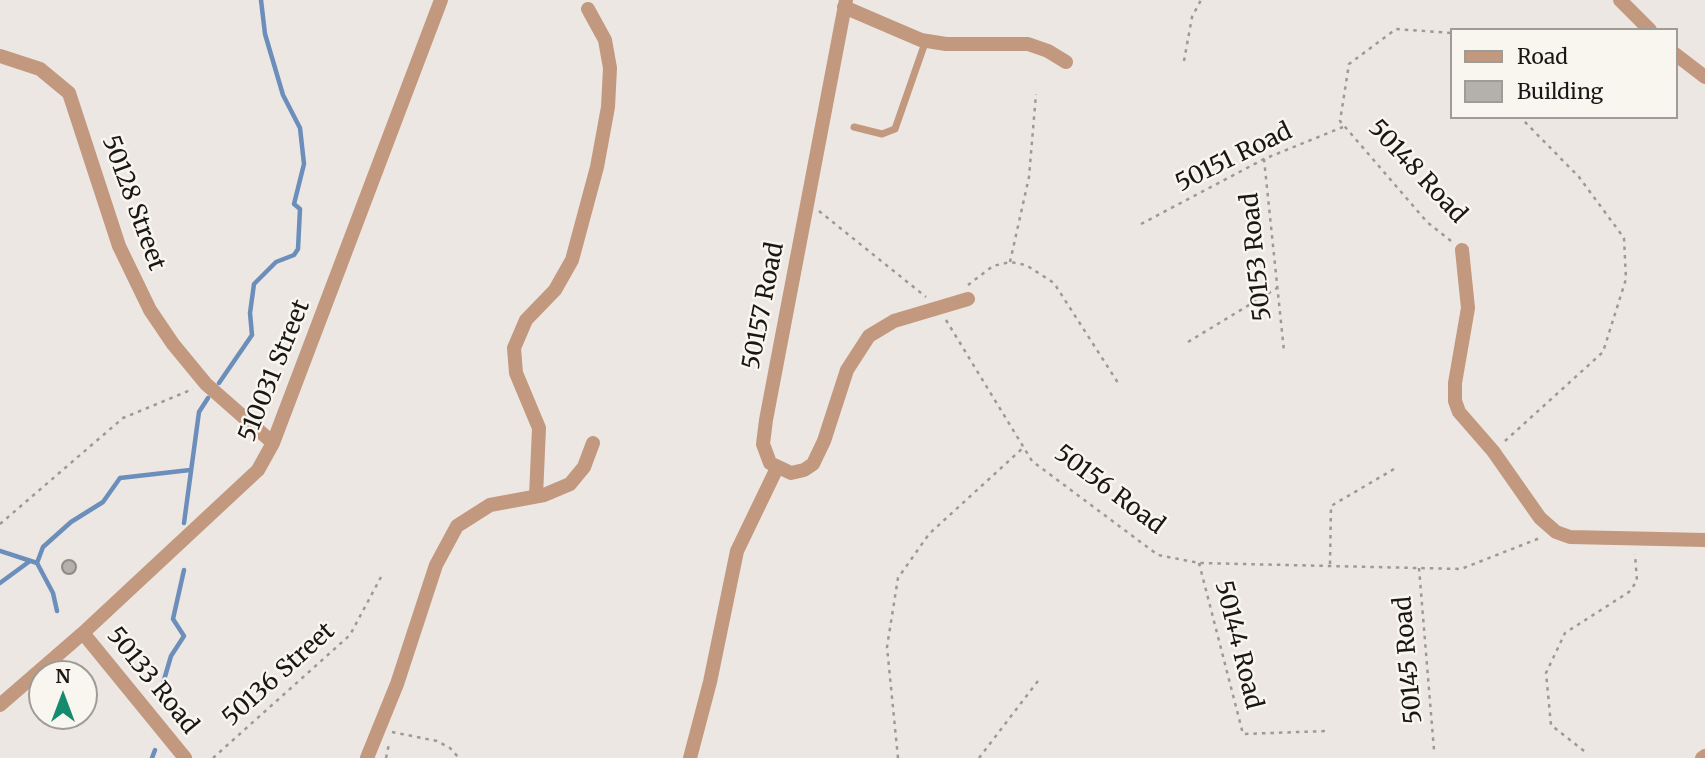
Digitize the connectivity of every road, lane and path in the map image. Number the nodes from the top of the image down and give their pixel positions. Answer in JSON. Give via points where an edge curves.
{"nodes":[{"id":1,"x":441,"y":0,"type":"edge"},
{"id":2,"x":1200,"y":0,"type":"edge"},
{"id":3,"x":1620,"y":0,"type":"edge"},
{"id":4,"x":845,"y":3,"type":"edge"},
{"id":5,"x":588,"y":9,"type":"dead end"},
{"id":6,"x":1648,"y":28,"type":"edge"},
{"id":7,"x":1450,"y":33,"type":"edge"},
{"id":8,"x":926,"y":40,"type":"junction"},
{"id":9,"x":0,"y":56,"type":"edge"},
{"id":10,"x":1677,"y":56,"type":"edge"},
{"id":11,"x":1184,"y":61,"type":"dead end"},
{"id":12,"x":1066,"y":62,"type":"dead end"},
{"id":13,"x":1705,"y":77,"type":"edge"},
{"id":14,"x":1036,"y":94,"type":"dead end"},
{"id":15,"x":1522,"y":119,"type":"edge"},
{"id":16,"x":1344,"y":126,"type":"junction"},
{"id":17,"x":854,"y":127,"type":"dead end"},
{"id":18,"x":1264,"y":159,"type":"junction"},
{"id":19,"x":807,"y":201,"type":"junction"},
{"id":20,"x":1141,"y":224,"type":"dead end"},
{"id":21,"x":1462,"y":250,"type":"joint"},
{"id":22,"x":1010,"y":262,"type":"junction"},
{"id":23,"x":1278,"y":288,"type":"junction"},
{"id":24,"x":964,"y":295,"type":"joint"},
{"id":25,"x":939,"y":307,"type":"junction"},
{"id":26,"x":1188,"y":342,"type":"dead end"},
{"id":27,"x":1284,"y":351,"type":"dead end"},
{"id":28,"x":206,"y":384,"type":"junction"},
{"id":29,"x":1120,"y":386,"type":"dead end"},
{"id":30,"x":273,"y":443,"type":"junction"},
{"id":31,"x":593,"y":443,"type":"dead end"},
{"id":32,"x":1024,"y":447,"type":"junction"},
{"id":33,"x":1493,"y":451,"type":"junction"},
{"id":34,"x":777,"y":468,"type":"junction"},
{"id":35,"x":1394,"y":469,"type":"dead end"},
{"id":36,"x":536,"y":496,"type":"junction"},
{"id":37,"x":0,"y":524,"type":"edge"},
{"id":38,"x":1556,"y":532,"type":"junction"},
{"id":39,"x":1634,"y":540,"type":"junction"},
{"id":40,"x":1705,"y":540,"type":"edge"},
{"id":41,"x":1199,"y":562,"type":"junction"},
{"id":42,"x":1330,"y":564,"type":"junction"},
{"id":43,"x":1419,"y":568,"type":"junction"},
{"id":44,"x":380,"y":577,"type":"dead end"},
{"id":45,"x":83,"y":634,"type":"junction"},
{"id":46,"x":1041,"y":677,"type":"dead end"},
{"id":47,"x":0,"y":705,"type":"edge"},
{"id":48,"x":1327,"y":731,"type":"dead end"},
{"id":49,"x":392,"y":732,"type":"dead end"},
{"id":50,"x":1434,"y":750,"type":"dead end"},
{"id":51,"x":1584,"y":751,"type":"dead end"},
{"id":52,"x":185,"y":758,"type":"edge"},
{"id":53,"x":213,"y":758,"type":"edge"},
{"id":54,"x":367,"y":758,"type":"edge"},
{"id":55,"x":458,"y":758,"type":"edge"},
{"id":56,"x":690,"y":758,"type":"edge"},
{"id":57,"x":898,"y":758,"type":"edge"},
{"id":58,"x":979,"y":758,"type":"edge"}],
"edges":[{"from":1,"to":30,"type":"street","name":"510031 Street"},
{"from":2,"to":11,"type":"path","via":[[1192,16]]},
{"from":3,"to":6,"type":"street"},
{"from":4,"to":8,"type":"street"},
{"from":4,"to":19,"type":"street"},
{"from":5,"to":36,"type":"street","via":[[605,40],[610,68],[597,167],[572,260],[555,290],[526,320],[514,348],[516,373],[539,428]]},
{"from":7,"to":16,"type":"path","name":"50148 Road","via":[[1396,29],[1349,64],[1340,121]]},
{"from":8,"to":12,"type":"street","via":[[1028,44]]},
{"from":8,"to":17,"type":"lane","via":[[895,129],[882,134]]},
{"from":9,"to":28,"type":"street","name":"50128 Street","via":[[40,69],[69,93],[119,246],[150,310]]},
{"from":10,"to":13,"type":"street"},
{"from":14,"to":22,"type":"path","via":[[1029,177]]},
{"from":15,"to":33,"type":"path","via":[[1579,177],[1624,239],[1626,279],[1603,352]]},
{"from":16,"to":18,"type":"path","name":"50151 Road"},
{"from":16,"to":21,"type":"path","name":"50148 Road","via":[[1427,222]]},
{"from":18,"to":20,"type":"path","name":"50151 Road"},
{"from":18,"to":23,"type":"path","name":"50153 Road"},
{"from":19,"to":25,"type":"path","name":"50156 Road"},
{"from":19,"to":34,"type":"street","name":"50157 Road","via":[[762,444]]},
{"from":21,"to":33,"type":"street","name":"50148 Road","via":[[1468,308],[1455,401]]},
{"from":22,"to":24,"type":"path","via":[[993,266]]},
{"from":22,"to":29,"type":"path","via":[[1026,265],[1054,284]]},
{"from":23,"to":26,"type":"path"},
{"from":23,"to":27,"type":"path","name":"50153 Road"},
{"from":24,"to":25,"type":"street"},
{"from":25,"to":32,"type":"path","name":"50156 Road"},
{"from":25,"to":34,"type":"street","via":[[894,321],[869,336],[847,370],[813,464],[791,473]]},
{"from":28,"to":30,"type":"street","name":"50128 Street"},
{"from":28,"to":37,"type":"path","via":[[124,418]]},
{"from":30,"to":45,"type":"street","name":"510031 Street","via":[[258,470]]},
{"from":31,"to":36,"type":"street","via":[[578,477],[559,490]]},
{"from":32,"to":41,"type":"path","name":"50156 Road","via":[[1032,461],[1158,555]]},
{"from":32,"to":57,"type":"path","via":[[929,534],[898,578],[887,647]]},
{"from":33,"to":38,"type":"street","name":"50148 Road","via":[[1530,506]]},
{"from":34,"to":56,"type":"street","via":[[737,551]]},
{"from":35,"to":42,"type":"path","via":[[1331,506]]},
{"from":36,"to":54,"type":"street","via":[[490,505],[457,526],[436,565]]},
{"from":38,"to":39,"type":"street"},
{"from":38,"to":43,"type":"path","name":"50156 Road","via":[[1461,569]]},
{"from":39,"to":40,"type":"street"},
{"from":39,"to":51,"type":"path","via":[[1637,581],[1629,592],[1565,634],[1546,673],[1551,725]]},
{"from":41,"to":42,"type":"path","name":"50156 Road"},
{"from":41,"to":48,"type":"path","name":"50144 Road","via":[[1243,734]]},
{"from":42,"to":43,"type":"path","name":"50156 Road"},
{"from":43,"to":50,"type":"path","name":"50145 Road"},
{"from":44,"to":53,"type":"path","name":"50136 Street","via":[[350,635]]},
{"from":45,"to":47,"type":"street","name":"510031 Street"},
{"from":45,"to":52,"type":"street","name":"50133 Road"},
{"from":46,"to":58,"type":"path"},
{"from":49,"to":55,"type":"path","via":[[437,741]]}]}
